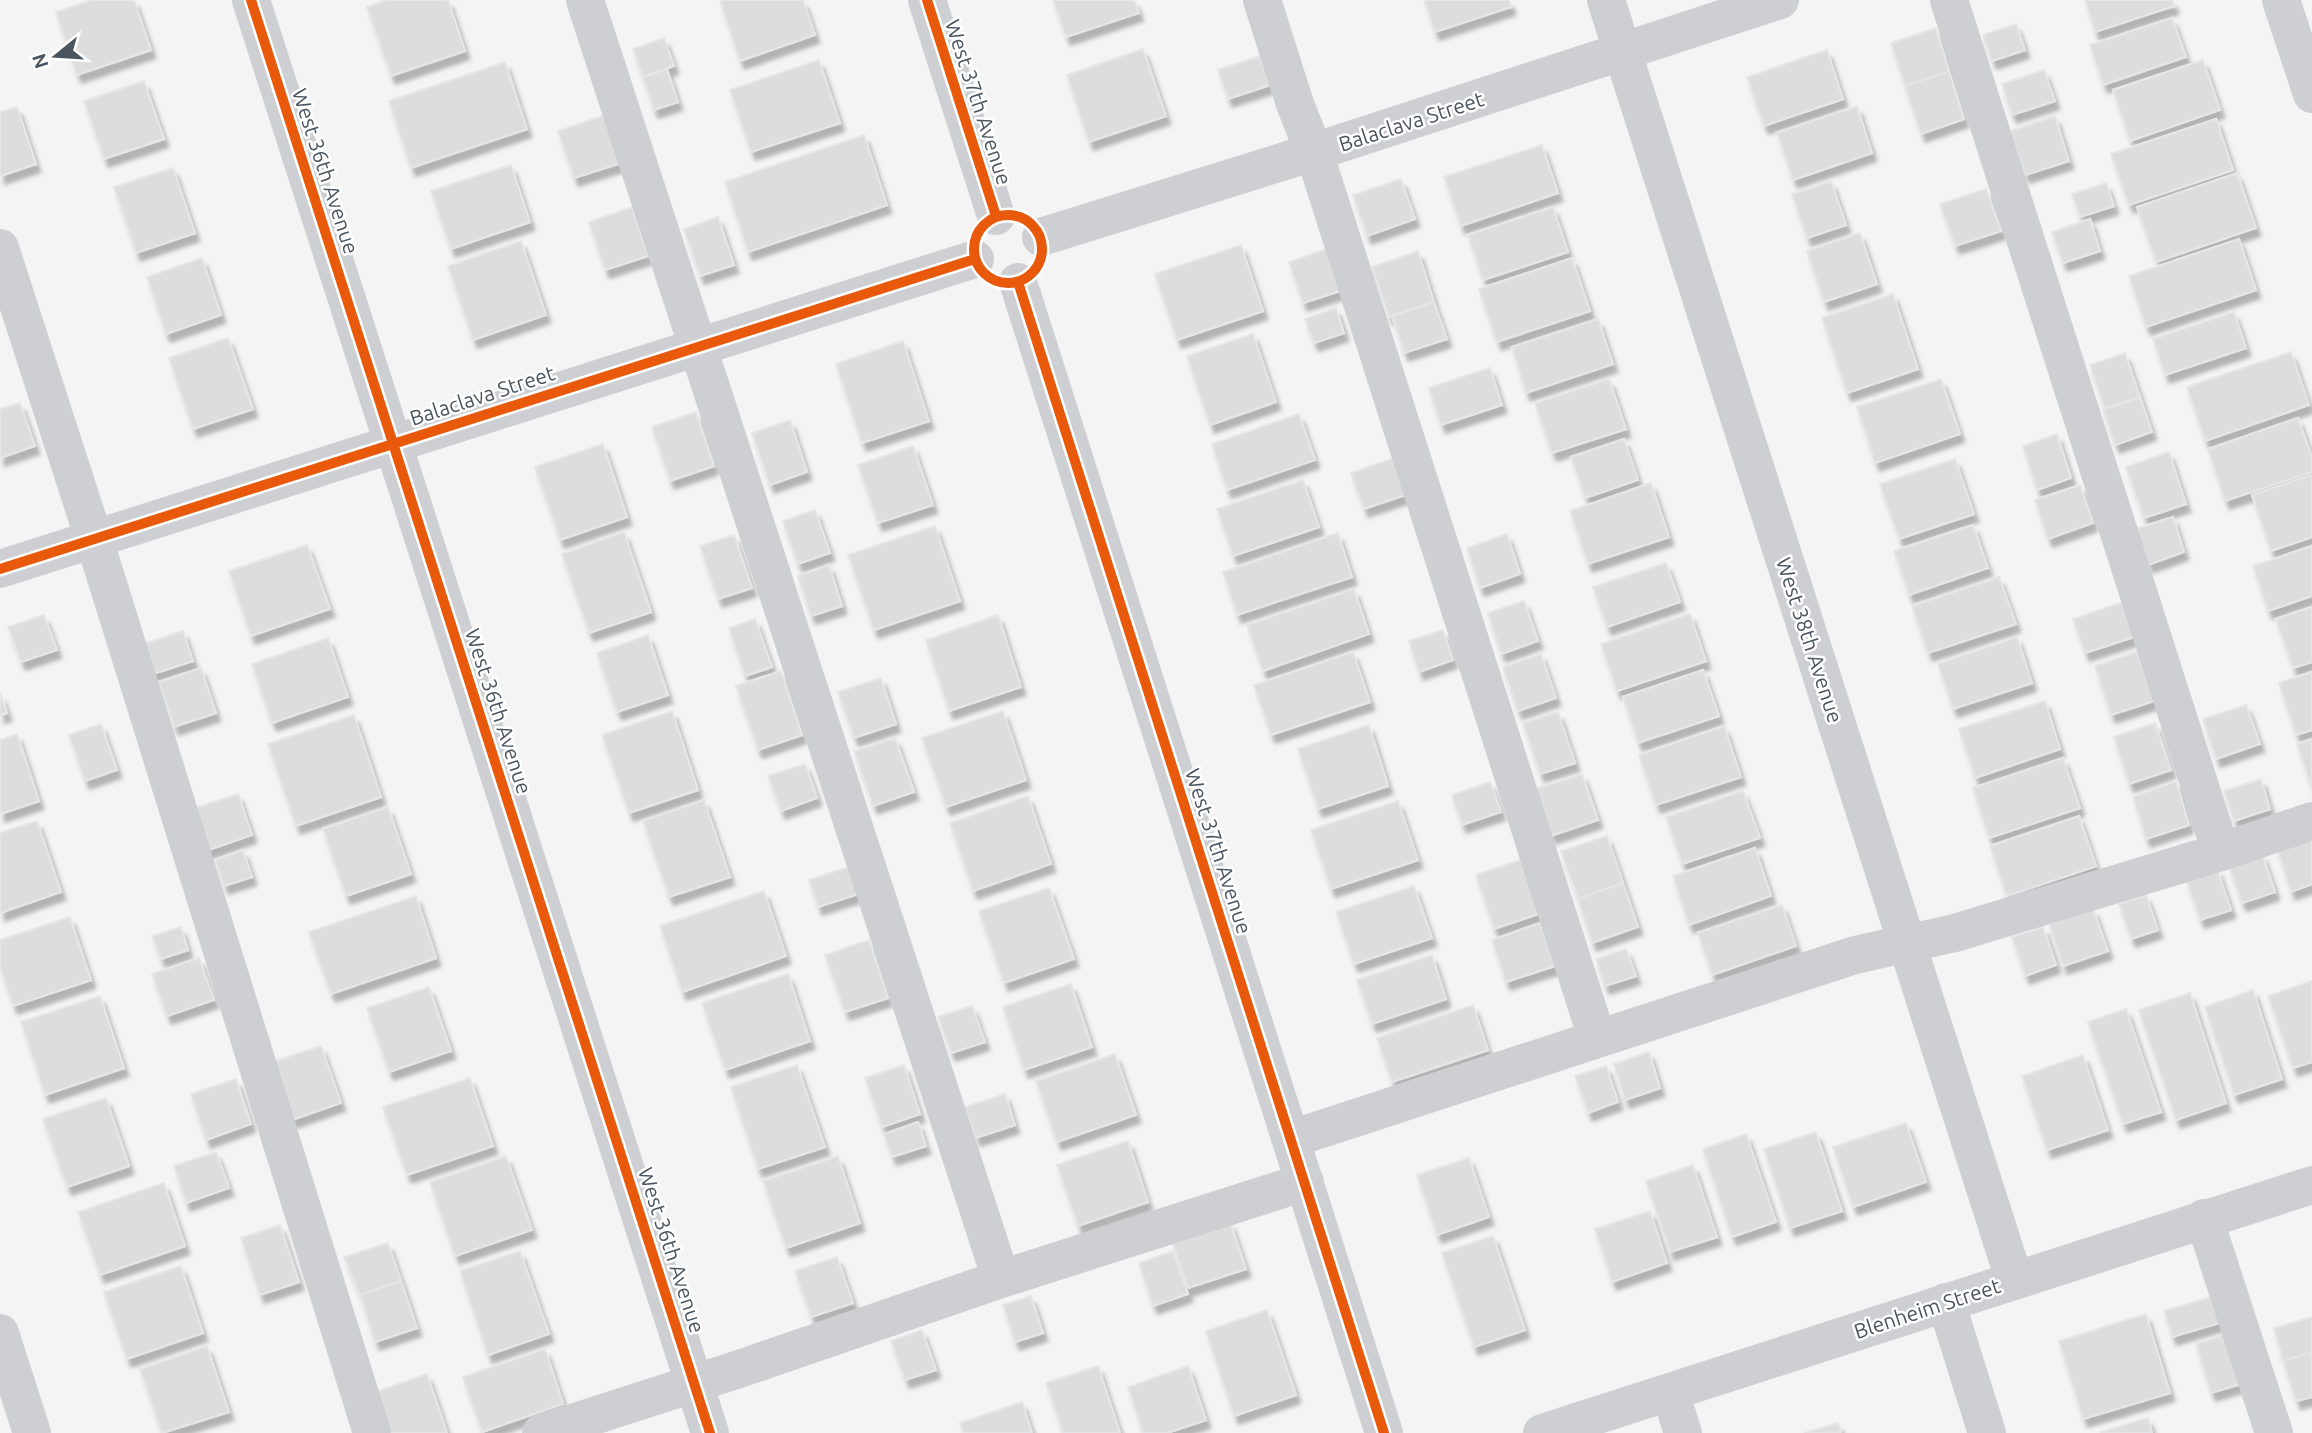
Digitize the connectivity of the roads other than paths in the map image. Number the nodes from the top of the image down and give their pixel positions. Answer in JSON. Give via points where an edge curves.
{"nodes":[{"id":1,"x":251,"y":0,"type":"edge"},
{"id":2,"x":585,"y":0,"type":"edge"},
{"id":3,"x":927,"y":0,"type":"edge"},
{"id":4,"x":1262,"y":0,"type":"edge"},
{"id":5,"x":1606,"y":0,"type":"edge"},
{"id":6,"x":1780,"y":0,"type":"edge"},
{"id":7,"x":1949,"y":0,"type":"edge"},
{"id":8,"x":2281,"y":0,"type":"edge"},
{"id":9,"x":1622,"y":52,"type":"junction"},
{"id":10,"x":2312,"y":94,"type":"edge"},
{"id":11,"x":1314,"y":152,"type":"junction"},
{"id":12,"x":996,"y":216,"type":"junction"},
{"id":13,"x":1041,"y":237,"type":"junction"},
{"id":14,"x":0,"y":248,"type":"edge"},
{"id":15,"x":975,"y":259,"type":"junction"},
{"id":16,"x":1018,"y":282,"type":"junction"},
{"id":17,"x":697,"y":347,"type":"junction"},
{"id":18,"x":393,"y":444,"type":"junction"},
{"id":19,"x":94,"y":539,"type":"junction"},
{"id":20,"x":0,"y":569,"type":"edge"},
{"id":21,"x":2312,"y":821,"type":"edge"},
{"id":22,"x":2221,"y":852,"type":"junction"},
{"id":23,"x":1906,"y":943,"type":"junction"},
{"id":24,"x":1597,"y":1038,"type":"junction"},
{"id":25,"x":1291,"y":1139,"type":"junction"},
{"id":26,"x":1305,"y":1182,"type":"junction"},
{"id":27,"x":2312,"y":1185,"type":"edge"},
{"id":28,"x":2204,"y":1218,"type":"junction"},
{"id":29,"x":1001,"y":1279,"type":"junction"},
{"id":30,"x":2014,"y":1279,"type":"junction"},
{"id":31,"x":1946,"y":1302,"type":"junction"},
{"id":32,"x":0,"y":1333,"type":"edge"},
{"id":33,"x":695,"y":1383,"type":"junction"},
{"id":34,"x":1670,"y":1392,"type":"junction"},
{"id":35,"x":32,"y":1433,"type":"edge"},
{"id":36,"x":372,"y":1433,"type":"edge"},
{"id":37,"x":541,"y":1433,"type":"edge"},
{"id":38,"x":710,"y":1433,"type":"edge"},
{"id":39,"x":1384,"y":1433,"type":"edge"},
{"id":40,"x":1542,"y":1433,"type":"edge"},
{"id":41,"x":1683,"y":1433,"type":"edge"},
{"id":42,"x":1987,"y":1433,"type":"edge"},
{"id":43,"x":2274,"y":1433,"type":"edge"}],
"edges":[{"from":1,"to":18,"type":"street","name":"West 36th Avenue"},
{"from":2,"to":17,"type":"street"},
{"from":3,"to":12,"type":"street","name":"West 37th Avenue"},
{"from":4,"to":11,"type":"street"},
{"from":5,"to":9,"type":"street","name":"West 38th Avenue"},
{"from":6,"to":9,"type":"street","name":"Balaclava Street"},
{"from":7,"to":22,"type":"street"},
{"from":8,"to":10,"type":"street"},
{"from":9,"to":11,"type":"street","name":"Balaclava Street"},
{"from":9,"to":23,"type":"street","name":"West 38th Avenue"},
{"from":11,"to":13,"type":"street","name":"Balaclava Street"},
{"from":11,"to":24,"type":"street"},
{"from":12,"to":13,"type":"street","via":[[1023,217]]},
{"from":12,"to":15,"type":"street","via":[[977,234]]},
{"from":13,"to":16,"type":"street","via":[[1039,264]]},
{"from":14,"to":19,"type":"street"},
{"from":15,"to":16,"type":"street","via":[[992,279]]},
{"from":15,"to":17,"type":"street","name":"Balaclava Street"},
{"from":16,"to":25,"type":"street","name":"West 37th Avenue"},
{"from":17,"to":18,"type":"street","name":"Balaclava Street"},
{"from":17,"to":29,"type":"street"},
{"from":18,"to":19,"type":"street","name":"Balaclava Street"},
{"from":18,"to":33,"type":"street","name":"West 36th Avenue"},
{"from":19,"to":20,"type":"street","name":"Balaclava Street"},
{"from":19,"to":36,"type":"street"},
{"from":21,"to":22,"type":"street"},
{"from":22,"to":23,"type":"street","via":[[1955,933]]},
{"from":23,"to":24,"type":"street","via":[[1855,955]]},
{"from":23,"to":30,"type":"street","name":"West 38th Avenue"},
{"from":24,"to":25,"type":"street"},
{"from":25,"to":26,"type":"street","name":"West 37th Avenue"},
{"from":26,"to":29,"type":"street"},
{"from":26,"to":39,"type":"street","name":"West 37th Avenue"},
{"from":27,"to":28,"type":"street","name":"Blenheim Street"},
{"from":28,"to":30,"type":"street","name":"Blenheim Street"},
{"from":28,"to":43,"type":"street"},
{"from":29,"to":33,"type":"street"},
{"from":30,"to":31,"type":"street","name":"Blenheim Street"},
{"from":31,"to":34,"type":"street","name":"Blenheim Street"},
{"from":31,"to":42,"type":"street"},
{"from":32,"to":35,"type":"street"},
{"from":33,"to":37,"type":"street"},
{"from":33,"to":38,"type":"street","name":"West 36th Avenue"},
{"from":34,"to":40,"type":"street","name":"Blenheim Street"},
{"from":34,"to":41,"type":"street"}]}
